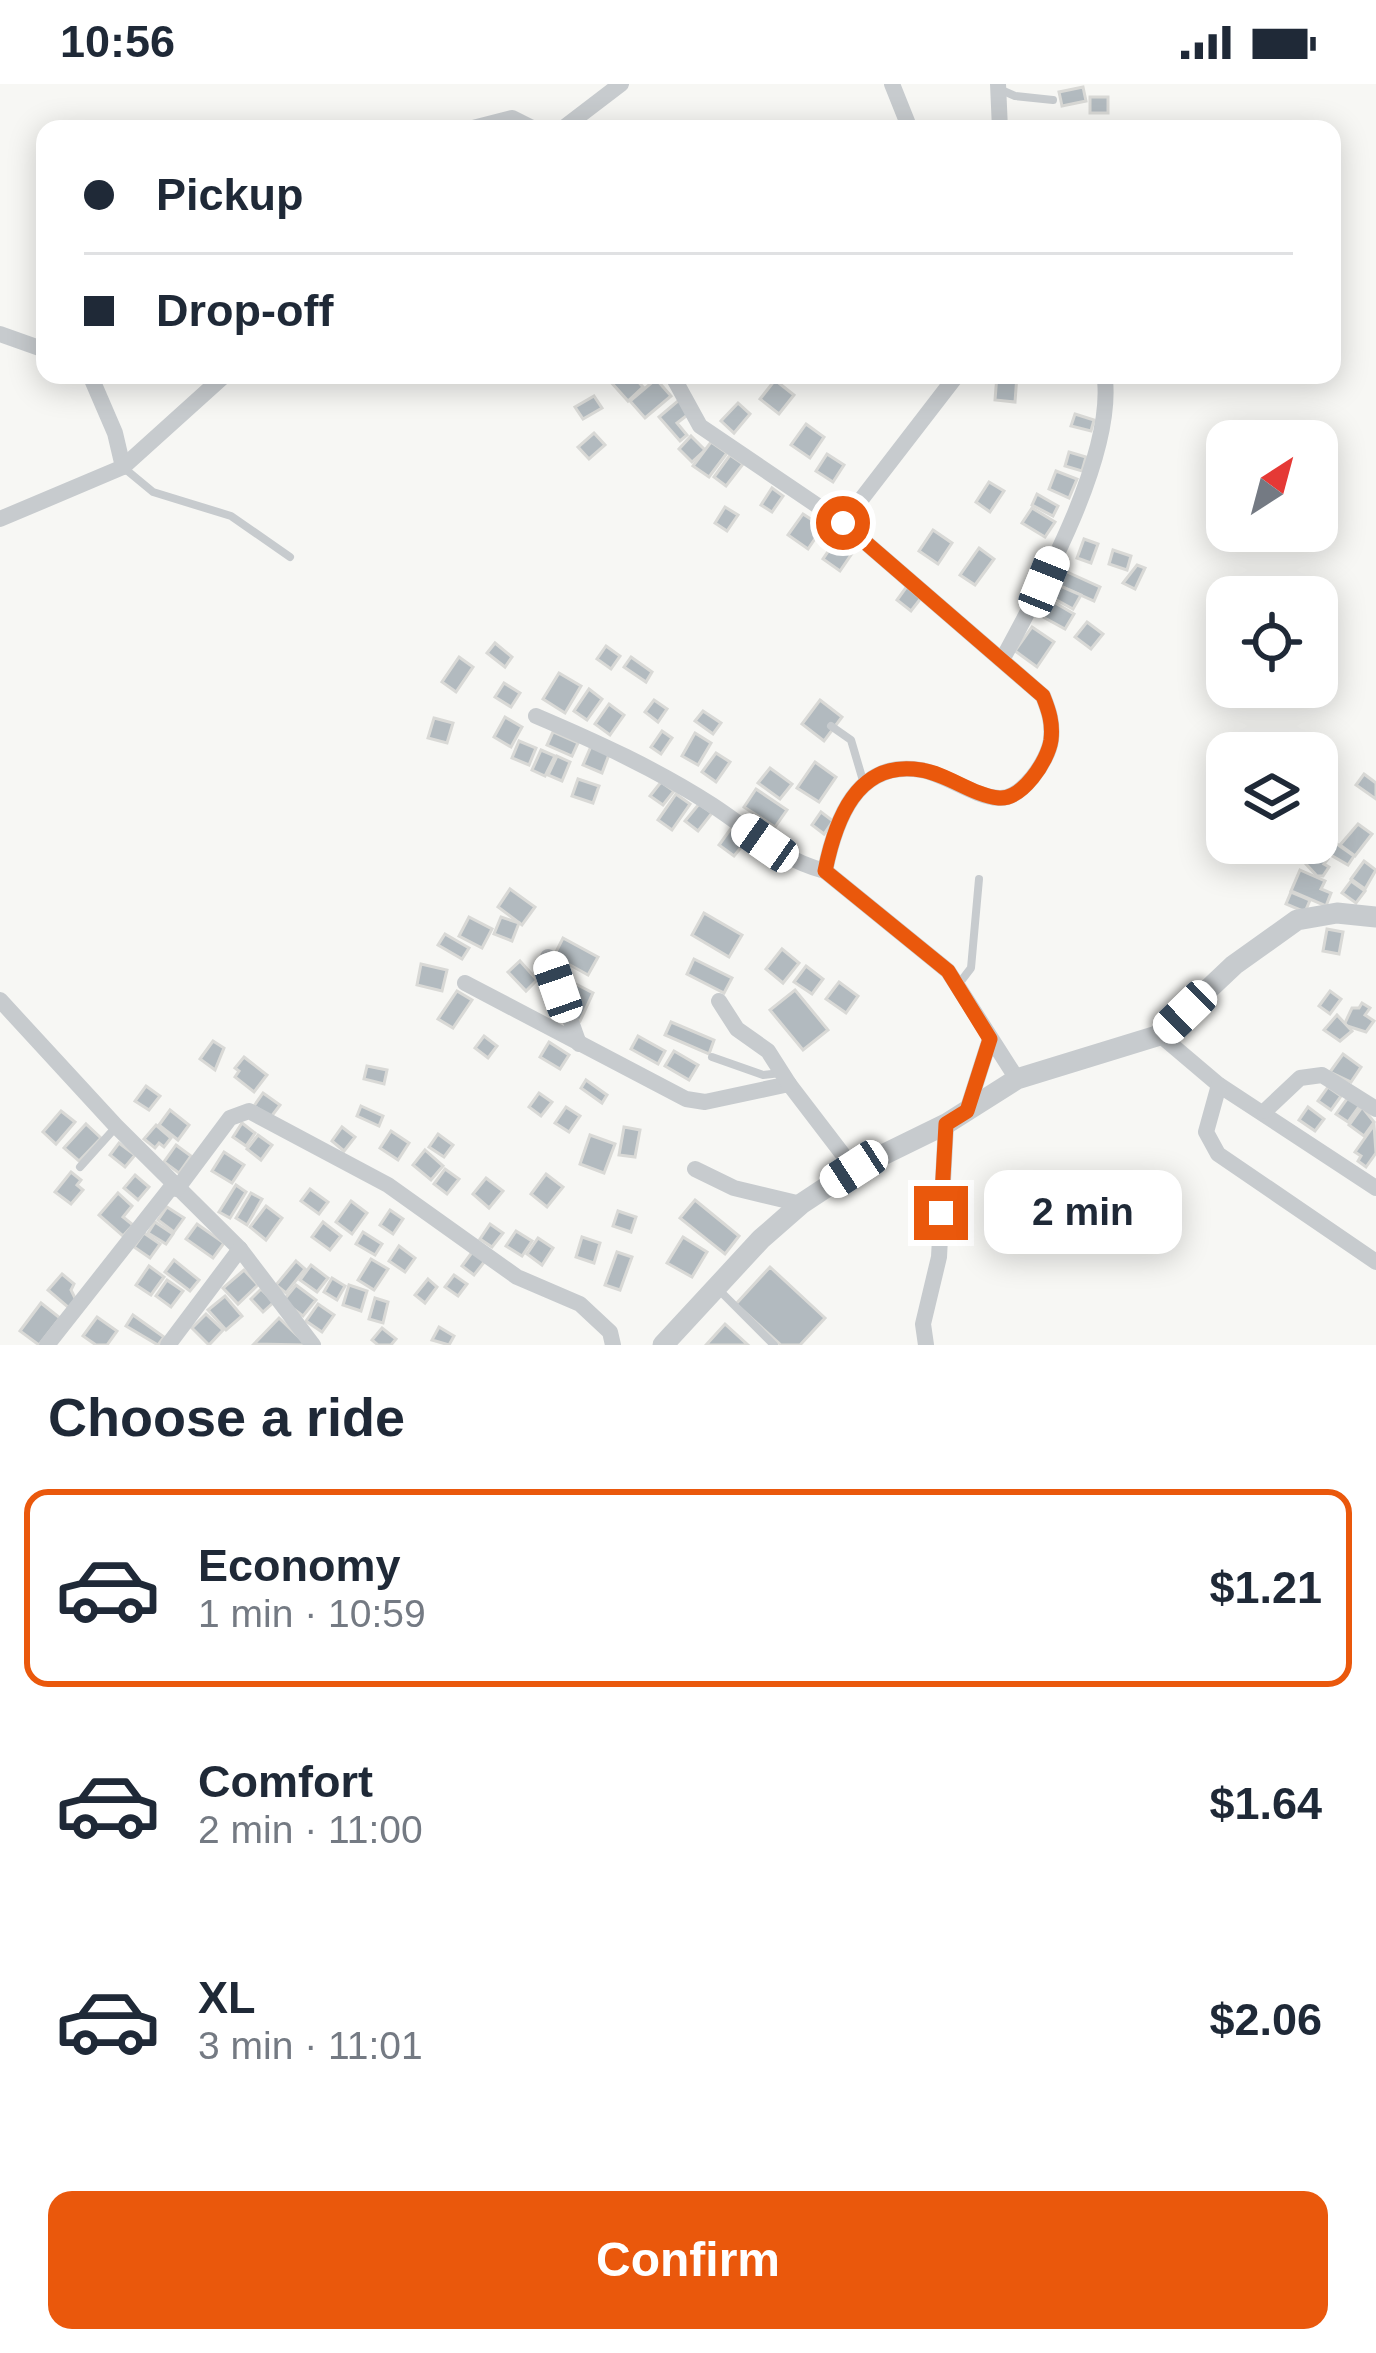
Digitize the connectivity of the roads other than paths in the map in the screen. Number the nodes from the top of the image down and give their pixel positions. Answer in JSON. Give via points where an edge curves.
{"nodes":[{"id":1,"x":621,"y":84,"type":"edge"},
{"id":2,"x":892,"y":84,"type":"edge"},
{"id":3,"x":998,"y":86,"type":"edge"},
{"id":4,"x":1053,"y":100,"type":"dead end"},
{"id":5,"x":574,"y":120,"type":"edge"},
{"id":6,"x":906,"y":120,"type":"edge"},
{"id":7,"x":1000,"y":120,"type":"edge"},
{"id":8,"x":0,"y":334,"type":"edge"},
{"id":9,"x":36,"y":347,"type":"edge"},
{"id":10,"x":94,"y":384,"type":"edge"},
{"id":11,"x":215,"y":384,"type":"edge"},
{"id":12,"x":677,"y":384,"type":"edge"},
{"id":13,"x":950,"y":384,"type":"edge"},
{"id":14,"x":1105,"y":384,"type":"edge"},
{"id":15,"x":123,"y":467,"type":"junction"},
{"id":16,"x":0,"y":519,"type":"edge"},
{"id":17,"x":843,"y":523,"type":"junction"},
{"id":18,"x":290,"y":557,"type":"dead end"},
{"id":19,"x":1002,"y":660,"type":"junction"},
{"id":20,"x":536,"y":716,"type":"dead end"},
{"id":21,"x":831,"y":726,"type":"dead end"},
{"id":22,"x":864,"y":786,"type":"junction"},
{"id":23,"x":825,"y":871,"type":"junction"},
{"id":24,"x":979,"y":879,"type":"dead end"},
{"id":25,"x":1376,"y":917,"type":"edge"},
{"id":26,"x":548,"y":957,"type":"dead end"},
{"id":27,"x":465,"y":983,"type":"dead end"},
{"id":28,"x":957,"y":986,"type":"junction"},
{"id":29,"x":0,"y":1000,"type":"edge"},
{"id":30,"x":718,"y":1001,"type":"dead end"},
{"id":31,"x":1160,"y":1035,"type":"junction"},
{"id":32,"x":990,"y":1039,"type":"junction"},
{"id":33,"x":579,"y":1044,"type":"junction"},
{"id":34,"x":712,"y":1057,"type":"dead end"},
{"id":35,"x":786,"y":1079,"type":"junction"},
{"id":36,"x":1016,"y":1079,"type":"junction"},
{"id":37,"x":1219,"y":1085,"type":"junction"},
{"id":38,"x":1376,"y":1109,"type":"edge"},
{"id":39,"x":967,"y":1111,"type":"junction"},
{"id":40,"x":1265,"y":1112,"type":"junction"},
{"id":41,"x":946,"y":1124,"type":"junction"},
{"id":42,"x":116,"y":1126,"type":"junction"},
{"id":43,"x":80,"y":1167,"type":"dead end"},
{"id":44,"x":695,"y":1169,"type":"dead end"},
{"id":45,"x":854,"y":1169,"type":"junction"},
{"id":46,"x":175,"y":1187,"type":"junction"},
{"id":47,"x":1376,"y":1188,"type":"edge"},
{"id":48,"x":800,"y":1204,"type":"junction"},
{"id":49,"x":240,"y":1249,"type":"junction"},
{"id":50,"x":1376,"y":1262,"type":"edge"},
{"id":51,"x":717,"y":1289,"type":"junction"},
{"id":52,"x":47,"y":1345,"type":"edge"},
{"id":53,"x":168,"y":1345,"type":"edge"},
{"id":54,"x":313,"y":1345,"type":"edge"},
{"id":55,"x":613,"y":1345,"type":"edge"},
{"id":56,"x":663,"y":1345,"type":"edge"},
{"id":57,"x":774,"y":1345,"type":"edge"},
{"id":58,"x":926,"y":1345,"type":"edge"}],
"edges":[{"from":1,"to":5,"type":"street"},
{"from":2,"to":6,"type":"street"},
{"from":3,"to":4,"type":"lane"},
{"from":3,"to":7,"type":"street"},
{"from":8,"to":9,"type":"street"},
{"from":10,"to":15,"type":"street"},
{"from":11,"to":15,"type":"street"},
{"from":12,"to":17,"type":"street","via":[[700,426]]},
{"from":13,"to":17,"type":"street"},
{"from":14,"to":19,"type":"street","via":[[1094,458]]},
{"from":15,"to":16,"type":"street"},
{"from":15,"to":18,"type":"lane","via":[[153,492],[231,516]]},
{"from":17,"to":19,"type":"street"},
{"from":19,"to":22,"type":"street","via":[[1043,696],[1052,718],[1050,747],[1020,793],[993,797],[920,770],[887,772]]},
{"from":20,"to":23,"type":"street","via":[[618,750],[792,862]]},
{"from":21,"to":22,"type":"lane","via":[[851,740]]},
{"from":22,"to":23,"type":"street","via":[[834,827]]},
{"from":23,"to":28,"type":"street"},
{"from":24,"to":28,"type":"lane","via":[[971,968]]},
{"from":25,"to":31,"type":"street","via":[[1297,920],[1234,965]]},
{"from":26,"to":33,"type":"street"},
{"from":27,"to":33,"type":"street"},
{"from":28,"to":32,"type":"street"},
{"from":29,"to":42,"type":"street"},
{"from":30,"to":35,"type":"street"},
{"from":31,"to":36,"type":"street"},
{"from":31,"to":37,"type":"street"},
{"from":32,"to":36,"type":"street"},
{"from":32,"to":39,"type":"street"},
{"from":33,"to":35,"type":"street","via":[[686,1099],[705,1102]]},
{"from":34,"to":35,"type":"lane"},
{"from":35,"to":45,"type":"street"},
{"from":36,"to":39,"type":"street"},
{"from":37,"to":40,"type":"street"},
{"from":37,"to":50,"type":"street","via":[[1206,1132],[1218,1154]]},
{"from":38,"to":40,"type":"street","via":[[1322,1075],[1300,1078]]},
{"from":39,"to":41,"type":"street"},
{"from":40,"to":47,"type":"street"},
{"from":41,"to":45,"type":"street"},
{"from":41,"to":58,"type":"street"},
{"from":42,"to":43,"type":"lane"},
{"from":42,"to":46,"type":"street"},
{"from":44,"to":48,"type":"street"},
{"from":45,"to":48,"type":"street"},
{"from":46,"to":49,"type":"street"},
{"from":46,"to":52,"type":"street"},
{"from":46,"to":55,"type":"street","via":[[230,1118],[249,1112],[388,1185],[517,1276],[580,1304]]},
{"from":48,"to":51,"type":"street"},
{"from":49,"to":53,"type":"street"},
{"from":49,"to":54,"type":"street"},
{"from":51,"to":56,"type":"street"},
{"from":51,"to":57,"type":"lane"}]}
